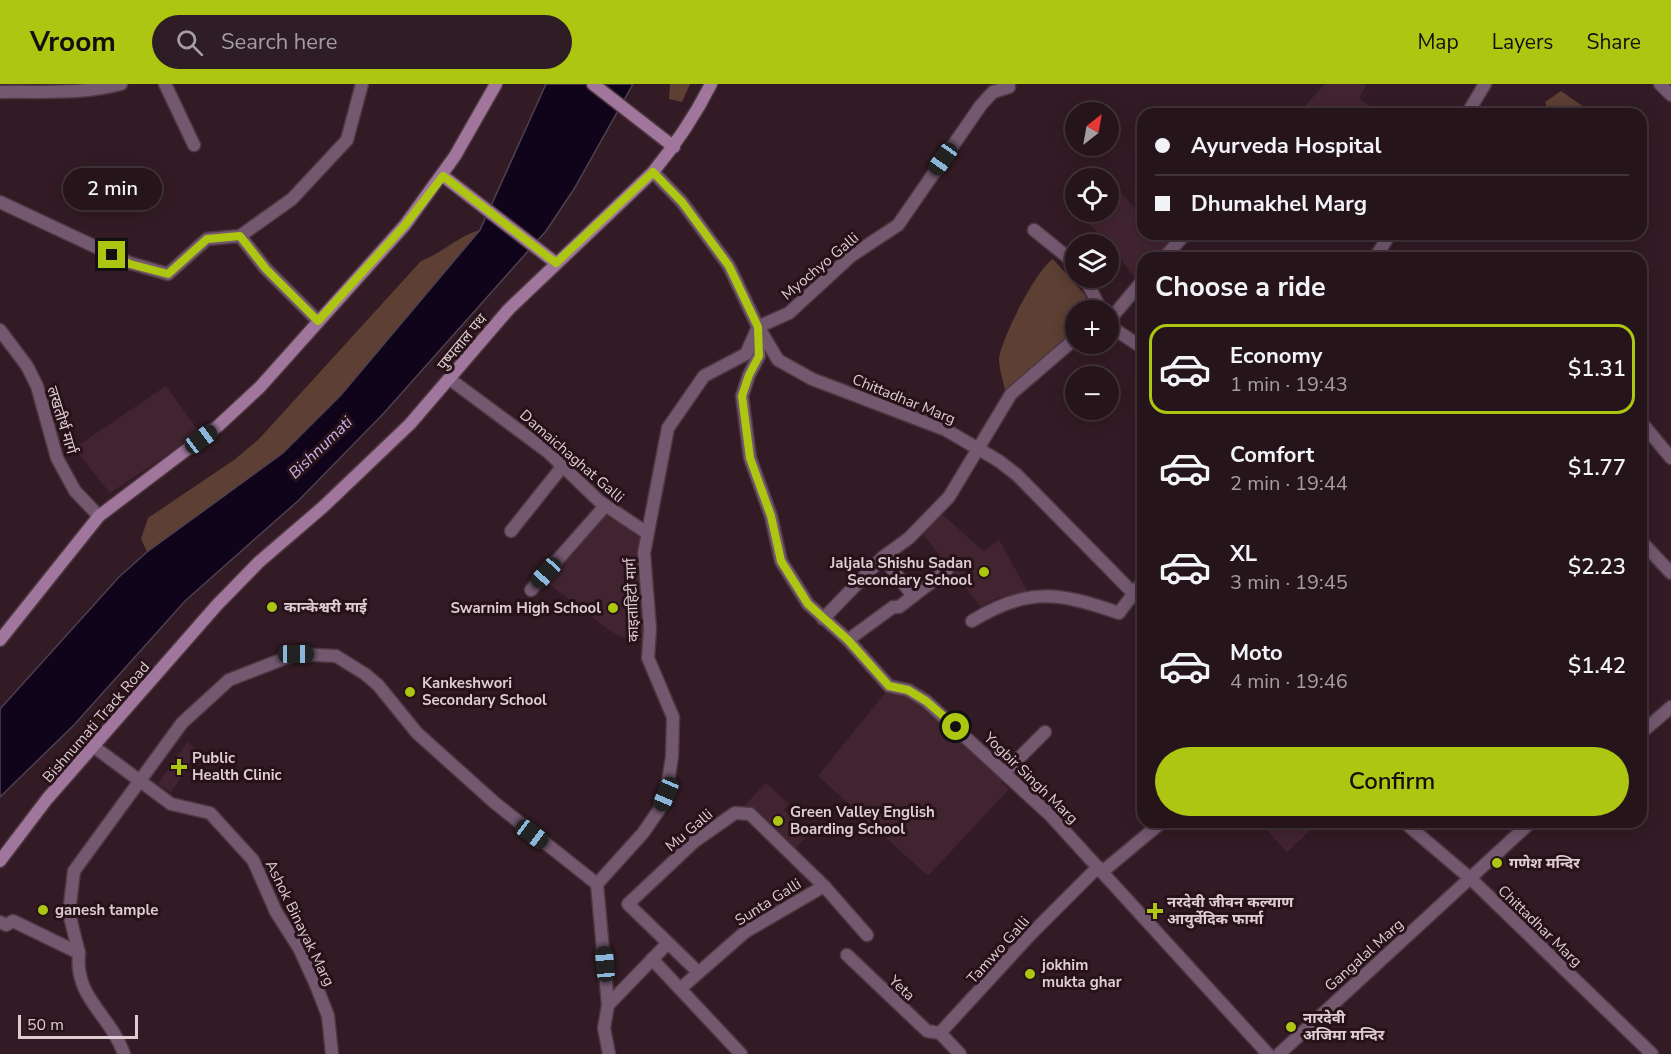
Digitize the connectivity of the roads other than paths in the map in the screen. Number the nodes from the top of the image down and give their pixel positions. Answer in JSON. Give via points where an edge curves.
{"nodes":[{"id":1,"x":121,"y":84,"type":"edge"},
{"id":2,"x":165,"y":84,"type":"edge"},
{"id":3,"x":362,"y":84,"type":"edge"},
{"id":4,"x":593,"y":84,"type":"edge"},
{"id":5,"x":711,"y":84,"type":"edge"},
{"id":6,"x":1485,"y":84,"type":"edge"},
{"id":7,"x":1660,"y":84,"type":"edge"},
{"id":8,"x":498,"y":86,"type":"edge"},
{"id":9,"x":1009,"y":87,"type":"dead end"},
{"id":10,"x":0,"y":92,"type":"edge"},
{"id":11,"x":1671,"y":95,"type":"edge"},
{"id":12,"x":1471,"y":108,"type":"edge"},
{"id":13,"x":194,"y":145,"type":"dead end"},
{"id":14,"x":674,"y":147,"type":"junction"},
{"id":15,"x":653,"y":172,"type":"junction"},
{"id":16,"x":443,"y":176,"type":"junction"},
{"id":17,"x":0,"y":202,"type":"edge"},
{"id":18,"x":1034,"y":230,"type":"dead end"},
{"id":19,"x":240,"y":236,"type":"junction"},
{"id":20,"x":1180,"y":240,"type":"edge"},
{"id":21,"x":1170,"y":252,"type":"edge"},
{"id":22,"x":1065,"y":255,"type":"edge"},
{"id":23,"x":552,"y":260,"type":"junction"},
{"id":24,"x":1137,"y":288,"type":"edge"},
{"id":25,"x":1119,"y":310,"type":"edge"},
{"id":26,"x":318,"y":321,"type":"junction"},
{"id":27,"x":758,"y":327,"type":"junction"},
{"id":28,"x":0,"y":330,"type":"edge"},
{"id":29,"x":1119,"y":332,"type":"edge"},
{"id":30,"x":1137,"y":344,"type":"edge"},
{"id":31,"x":1065,"y":347,"type":"edge"},
{"id":32,"x":451,"y":380,"type":"junction"},
{"id":33,"x":1647,"y":429,"type":"edge"},
{"id":34,"x":979,"y":448,"type":"junction"},
{"id":35,"x":1671,"y":458,"type":"edge"},
{"id":36,"x":562,"y":466,"type":"junction"},
{"id":37,"x":605,"y":506,"type":"junction"},
{"id":38,"x":99,"y":516,"type":"junction"},
{"id":39,"x":511,"y":531,"type":"dead end"},
{"id":40,"x":646,"y":533,"type":"junction"},
{"id":41,"x":1647,"y":547,"type":"edge"},
{"id":42,"x":882,"y":557,"type":"junction"},
{"id":43,"x":947,"y":570,"type":"dead end"},
{"id":44,"x":1671,"y":573,"type":"edge"},
{"id":45,"x":1137,"y":589,"type":"edge"},
{"id":46,"x":531,"y":590,"type":"dead end"},
{"id":47,"x":1134,"y":593,"type":"junction"},
{"id":48,"x":913,"y":596,"type":"junction"},
{"id":49,"x":1137,"y":596,"type":"edge"},
{"id":50,"x":217,"y":605,"type":"joint"},
{"id":51,"x":823,"y":619,"type":"junction"},
{"id":52,"x":972,"y":621,"type":"dead end"},
{"id":53,"x":0,"y":640,"type":"edge"},
{"id":54,"x":848,"y":640,"type":"junction"},
{"id":55,"x":1671,"y":707,"type":"edge"},
{"id":56,"x":1647,"y":728,"type":"edge"},
{"id":57,"x":1045,"y":732,"type":"dead end"},
{"id":58,"x":93,"y":746,"type":"junction"},
{"id":59,"x":1005,"y":772,"type":"junction"},
{"id":60,"x":140,"y":781,"type":"junction"},
{"id":61,"x":1154,"y":828,"type":"edge"},
{"id":62,"x":1411,"y":828,"type":"edge"},
{"id":63,"x":1525,"y":828,"type":"edge"},
{"id":64,"x":0,"y":861,"type":"edge"},
{"id":65,"x":1100,"y":869,"type":"junction"},
{"id":66,"x":1471,"y":879,"type":"junction"},
{"id":67,"x":597,"y":884,"type":"junction"},
{"id":68,"x":824,"y":886,"type":"junction"},
{"id":69,"x":0,"y":922,"type":"edge"},
{"id":70,"x":867,"y":936,"type":"dead end"},
{"id":71,"x":667,"y":944,"type":"junction"},
{"id":72,"x":79,"y":953,"type":"junction"},
{"id":73,"x":847,"y":955,"type":"dead end"},
{"id":74,"x":652,"y":959,"type":"junction"},
{"id":75,"x":698,"y":972,"type":"junction"},
{"id":76,"x":680,"y":989,"type":"junction"},
{"id":77,"x":608,"y":1005,"type":"junction"},
{"id":78,"x":940,"y":1034,"type":"junction"},
{"id":79,"x":124,"y":1054,"type":"edge"},
{"id":80,"x":332,"y":1054,"type":"edge"},
{"id":81,"x":609,"y":1054,"type":"edge"},
{"id":82,"x":741,"y":1054,"type":"edge"},
{"id":83,"x":960,"y":1054,"type":"edge"},
{"id":84,"x":1268,"y":1054,"type":"edge"},
{"id":85,"x":1279,"y":1054,"type":"edge"},
{"id":86,"x":1652,"y":1054,"type":"edge"}],
"edges":[{"from":1,"to":10,"type":"street","via":[[61,94]]},
{"from":2,"to":13,"type":"street"},
{"from":3,"to":19,"type":"street","via":[[347,140],[292,198]]},
{"from":4,"to":14,"type":"main road"},
{"from":5,"to":14,"type":"main road","name":"पुष्पलाल पथ"},
{"from":6,"to":12,"type":"street"},
{"from":7,"to":11,"type":"street"},
{"from":8,"to":16,"type":"main road"},
{"from":9,"to":27,"type":"street","name":"Myochyo Galli","via":[[993,92],[981,105],[898,225],[851,256],[789,313]]},
{"from":14,"to":15,"type":"main road","name":"पुष्पलाल पथ"},
{"from":15,"to":23,"type":"main road","name":"पुष्पलाल पथ"},
{"from":15,"to":27,"type":"street","name":"Chittadhar Marg","via":[[682,202],[729,266]]},
{"from":16,"to":23,"type":"main road"},
{"from":16,"to":26,"type":"main road","via":[[405,225]]},
{"from":17,"to":19,"type":"street","via":[[130,264],[168,274],[207,239]]},
{"from":18,"to":22,"type":"street"},
{"from":19,"to":26,"type":"street","via":[[266,269]]},
{"from":20,"to":21,"type":"street"},
{"from":23,"to":32,"type":"main road","name":"पुष्पलाल पथ"},
{"from":24,"to":25,"type":"street"},
{"from":26,"to":38,"type":"main road","via":[[260,387],[218,426]]},
{"from":27,"to":34,"type":"street","name":"Chittadhar Marg","via":[[778,360],[812,379],[922,419]]},
{"from":27,"to":40,"type":"street","name":"काइताहिटी मार्ग","via":[[746,354],[704,376],[668,428]]},
{"from":27,"to":51,"type":"street","name":"Yogbir Singh Marg","via":[[759,356],[742,396],[750,458],[771,516],[781,561],[808,604]]},
{"from":28,"to":38,"type":"street","name":"लखतीर्थ मार्ग","via":[[37,386],[57,458],[75,491]]},
{"from":29,"to":30,"type":"street"},
{"from":31,"to":34,"type":"street","via":[[1011,394]]},
{"from":32,"to":36,"type":"street","name":"Damaichaghat Galli"},
{"from":32,"to":50,"type":"main road","name":"पुष्पलाल पथ","via":[[410,424]]},
{"from":33,"to":35,"type":"street"},
{"from":34,"to":42,"type":"street","via":[[950,497],[909,538]]},
{"from":34,"to":47,"type":"street","name":"Chittadhar Marg","via":[[1017,475]]},
{"from":36,"to":37,"type":"street","name":"Damaichaghat Galli"},
{"from":36,"to":39,"type":"street"},
{"from":37,"to":40,"type":"street","name":"Damaichaghat Galli"},
{"from":37,"to":46,"type":"street"},
{"from":38,"to":53,"type":"main road"},
{"from":40,"to":67,"type":"street","name":"काइताहिटी मार्ग","via":[[648,658],[673,717],[672,757],[660,810]]},
{"from":41,"to":44,"type":"street"},
{"from":42,"to":48,"type":"street"},
{"from":42,"to":51,"type":"street"},
{"from":43,"to":48,"type":"street"},
{"from":45,"to":47,"type":"street"},
{"from":47,"to":49,"type":"street","name":"Chittadhar Marg"},
{"from":47,"to":52,"type":"street","via":[[1119,613],[1048,595],[1004,605]]},
{"from":48,"to":54,"type":"street"},
{"from":50,"to":58,"type":"main road","name":"Bishnumati Track Road"},
{"from":51,"to":54,"type":"street","name":"Yogbir Singh Marg"},
{"from":54,"to":59,"type":"street","name":"Yogbir Singh Marg","via":[[889,686],[908,690],[926,701]]},
{"from":55,"to":56,"type":"street"},
{"from":57,"to":59,"type":"street"},
{"from":58,"to":60,"type":"street","name":"Ashok Binayak Marg"},
{"from":58,"to":64,"type":"main road","name":"Bishnumati Track Road"},
{"from":59,"to":65,"type":"street","name":"Yogbir Singh Marg"},
{"from":60,"to":67,"type":"street","via":[[182,723],[229,680],[296,654],[336,656],[378,685],[417,733],[495,803]]},
{"from":60,"to":72,"type":"street","via":[[74,871],[69,913]]},
{"from":60,"to":80,"type":"street","name":"Ashok Binayak Marg","via":[[171,804],[210,813],[253,860],[316,985],[328,1016]]},
{"from":61,"to":65,"type":"street","name":"Tamwo Galli"},
{"from":62,"to":66,"type":"street","name":"Chittadhar Marg"},
{"from":63,"to":66,"type":"street","name":"Gangalal Marg"},
{"from":65,"to":78,"type":"street","name":"Tamwo Galli","via":[[1030,935]]},
{"from":65,"to":84,"type":"street","name":"Yogbir Singh Marg"},
{"from":66,"to":85,"type":"street","name":"Gangalal Marg"},
{"from":66,"to":86,"type":"street","name":"Chittadhar Marg"},
{"from":67,"to":77,"type":"street"},
{"from":68,"to":70,"type":"street","name":"Sunta Galli"},
{"from":68,"to":71,"type":"street","name":"Mu Galli","via":[[750,814],[735,813],[695,841],[628,904]]},
{"from":68,"to":75,"type":"street","name":"Sunta Galli","via":[[745,933]]},
{"from":69,"to":72,"type":"street","via":[[6,925],[13,921]]},
{"from":71,"to":74,"type":"street"},
{"from":71,"to":75,"type":"street"},
{"from":72,"to":79,"type":"street","via":[[77,969],[83,990],[109,1022]]},
{"from":73,"to":78,"type":"street","name":"Yeta","via":[[927,1031]]},
{"from":74,"to":76,"type":"street"},
{"from":74,"to":77,"type":"street"},
{"from":75,"to":76,"type":"street","name":"Sunta Galli"},
{"from":76,"to":82,"type":"street"},
{"from":77,"to":81,"type":"street","via":[[604,1028]]},
{"from":78,"to":83,"type":"street"}]}
